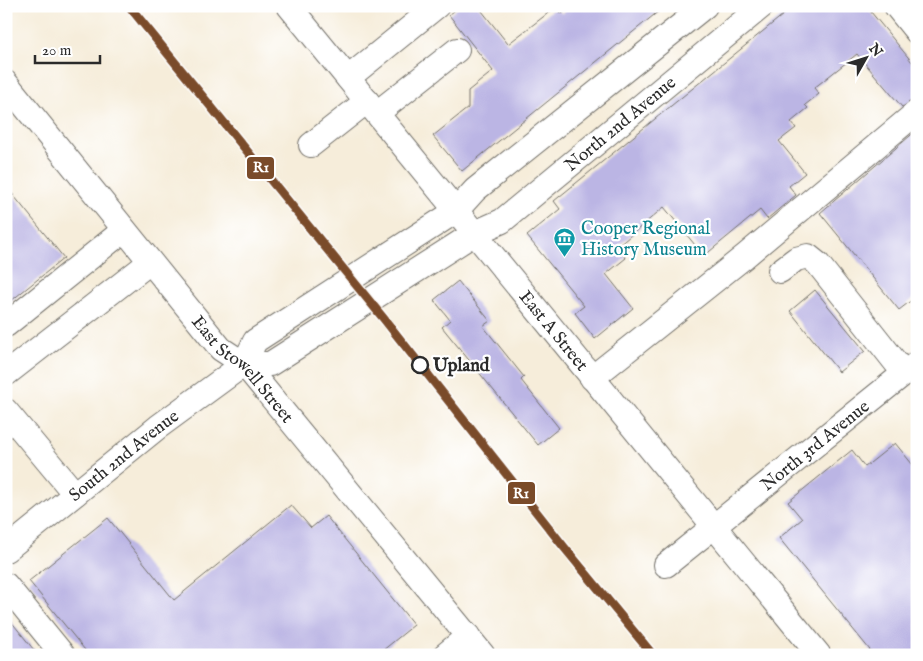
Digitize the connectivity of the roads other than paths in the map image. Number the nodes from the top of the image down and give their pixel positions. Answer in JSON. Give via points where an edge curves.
{"nodes":[{"id":1,"x":290,"y":6,"type":"edge"},
{"id":2,"x":437,"y":6,"type":"edge"},
{"id":3,"x":705,"y":6,"type":"edge"},
{"id":4,"x":762,"y":6,"type":"edge"},
{"id":5,"x":896,"y":6,"type":"edge"},
{"id":6,"x":917,"y":32,"type":"edge"},
{"id":7,"x":457,"y":50,"type":"dead end"},
{"id":8,"x":348,"y":78,"type":"junction"},
{"id":9,"x":8,"y":88,"type":"edge"},
{"id":10,"x":372,"y":107,"type":"junction"},
{"id":11,"x":917,"y":112,"type":"edge"},
{"id":12,"x":311,"y":145,"type":"dead end"},
{"id":13,"x":456,"y":211,"type":"junction"},
{"id":14,"x":124,"y":230,"type":"junction"},
{"id":15,"x":475,"y":233,"type":"junction"},
{"id":16,"x":150,"y":262,"type":"junction"},
{"id":17,"x":780,"y":271,"type":"dead end"},
{"id":18,"x":6,"y":325,"type":"edge"},
{"id":19,"x":244,"y":364,"type":"junction"},
{"id":20,"x":910,"y":368,"type":"edge"},
{"id":21,"x":6,"y":374,"type":"edge"},
{"id":22,"x":592,"y":378,"type":"junction"},
{"id":23,"x":6,"y":411,"type":"edge"},
{"id":24,"x":76,"y":494,"type":"junction"},
{"id":25,"x":714,"y":527,"type":"junction"},
{"id":26,"x":6,"y":550,"type":"edge"},
{"id":27,"x":666,"y":565,"type":"dead end"},
{"id":28,"x":6,"y":586,"type":"edge"},
{"id":29,"x":468,"y":636,"type":"junction"},
{"id":30,"x":63,"y":655,"type":"edge"},
{"id":31,"x":445,"y":655,"type":"edge"},
{"id":32,"x":483,"y":655,"type":"edge"},
{"id":33,"x":818,"y":655,"type":"edge"}],
"edges":[{"from":1,"to":8,"type":"street","name":"East A Street"},
{"from":2,"to":8,"type":"street"},
{"from":3,"to":13,"type":"street","via":[[475,190]]},
{"from":4,"to":15,"type":"street","name":"North 2nd Avenue","via":[[502,221]]},
{"from":5,"to":6,"type":"street"},
{"from":7,"to":10,"type":"street"},
{"from":8,"to":10,"type":"street","name":"East A Street"},
{"from":9,"to":14,"type":"street","name":"East Stowell Street"},
{"from":10,"to":12,"type":"street"},
{"from":10,"to":13,"type":"street","name":"East A Street"},
{"from":11,"to":22,"type":"street","via":[[744,257]]},
{"from":13,"to":15,"type":"street","name":"East A Street"},
{"from":13,"to":19,"type":"street","name":"South 2nd Avenue","via":[[255,341]]},
{"from":14,"to":16,"type":"street","name":"East Stowell Street"},
{"from":14,"to":18,"type":"street"},
{"from":15,"to":19,"type":"street","via":[[270,364]]},
{"from":15,"to":22,"type":"street","name":"East A Street"},
{"from":16,"to":19,"type":"street","name":"East Stowell Street","via":[[221,349]]},
{"from":16,"to":21,"type":"street"},
{"from":17,"to":20,"type":"street","via":[[796,259],[808,256]]},
{"from":19,"to":24,"type":"street","name":"South 2nd Avenue","via":[[158,427]]},
{"from":19,"to":29,"type":"street","name":"East Stowell Street"},
{"from":20,"to":25,"type":"street","name":"North 3rd Avenue"},
{"from":22,"to":25,"type":"street","name":"East A Street"},
{"from":23,"to":24,"type":"street"},
{"from":24,"to":26,"type":"street","name":"South 2nd Avenue"},
{"from":25,"to":27,"type":"street","name":"North 3rd Avenue"},
{"from":25,"to":33,"type":"street","name":"East A Street"},
{"from":28,"to":30,"type":"street"},
{"from":29,"to":31,"type":"street"},
{"from":29,"to":32,"type":"street","name":"East Stowell Street"}]}
